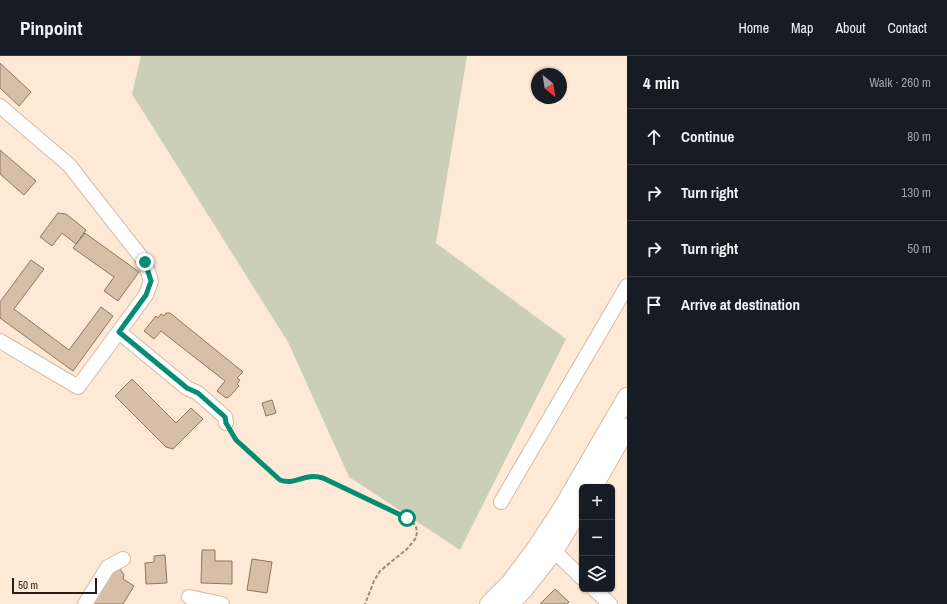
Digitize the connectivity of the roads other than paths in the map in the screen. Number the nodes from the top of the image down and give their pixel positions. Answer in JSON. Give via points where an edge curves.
{"nodes":[{"id":1,"x":0,"y":106,"type":"edge"},
{"id":2,"x":627,"y":286,"type":"edge"},
{"id":3,"x":119,"y":332,"type":"junction"},
{"id":4,"x":0,"y":341,"type":"edge"},
{"id":5,"x":627,"y":397,"type":"edge"},
{"id":6,"x":226,"y":423,"type":"road end"},
{"id":7,"x":627,"y":428,"type":"edge"},
{"id":8,"x":595,"y":484,"type":"edge"},
{"id":9,"x":501,"y":502,"type":"dead end"},
{"id":10,"x":579,"y":510,"type":"edge"},
{"id":11,"x":554,"y":551,"type":"junction"},
{"id":12,"x":123,"y":559,"type":"dead end"},
{"id":13,"x":579,"y":575,"type":"edge"},
{"id":14,"x":597,"y":592,"type":"edge"},
{"id":15,"x":189,"y":597,"type":"dead end"},
{"id":16,"x":85,"y":604,"type":"edge"},
{"id":17,"x":222,"y":604,"type":"edge"},
{"id":18,"x":489,"y":604,"type":"edge"},
{"id":19,"x":510,"y":604,"type":"edge"},
{"id":20,"x":610,"y":604,"type":"edge"}],
"edges":[{"from":1,"to":3,"type":"street","via":[[69,166],[145,262],[151,281],[146,295]]},
{"from":2,"to":9,"type":"street"},
{"from":3,"to":4,"type":"street","via":[[78,387]]},
{"from":3,"to":6,"type":"street","via":[[187,388],[198,393],[225,417]]},
{"from":5,"to":18,"type":"main road","via":[[537,547],[511,582]]},
{"from":7,"to":8,"type":"main road"},
{"from":10,"to":11,"type":"main road"},
{"from":11,"to":13,"type":"street"},
{"from":11,"to":19,"type":"main road"},
{"from":12,"to":16,"type":"street","via":[[108,567]]},
{"from":14,"to":20,"type":"street"},
{"from":15,"to":17,"type":"street"}]}
